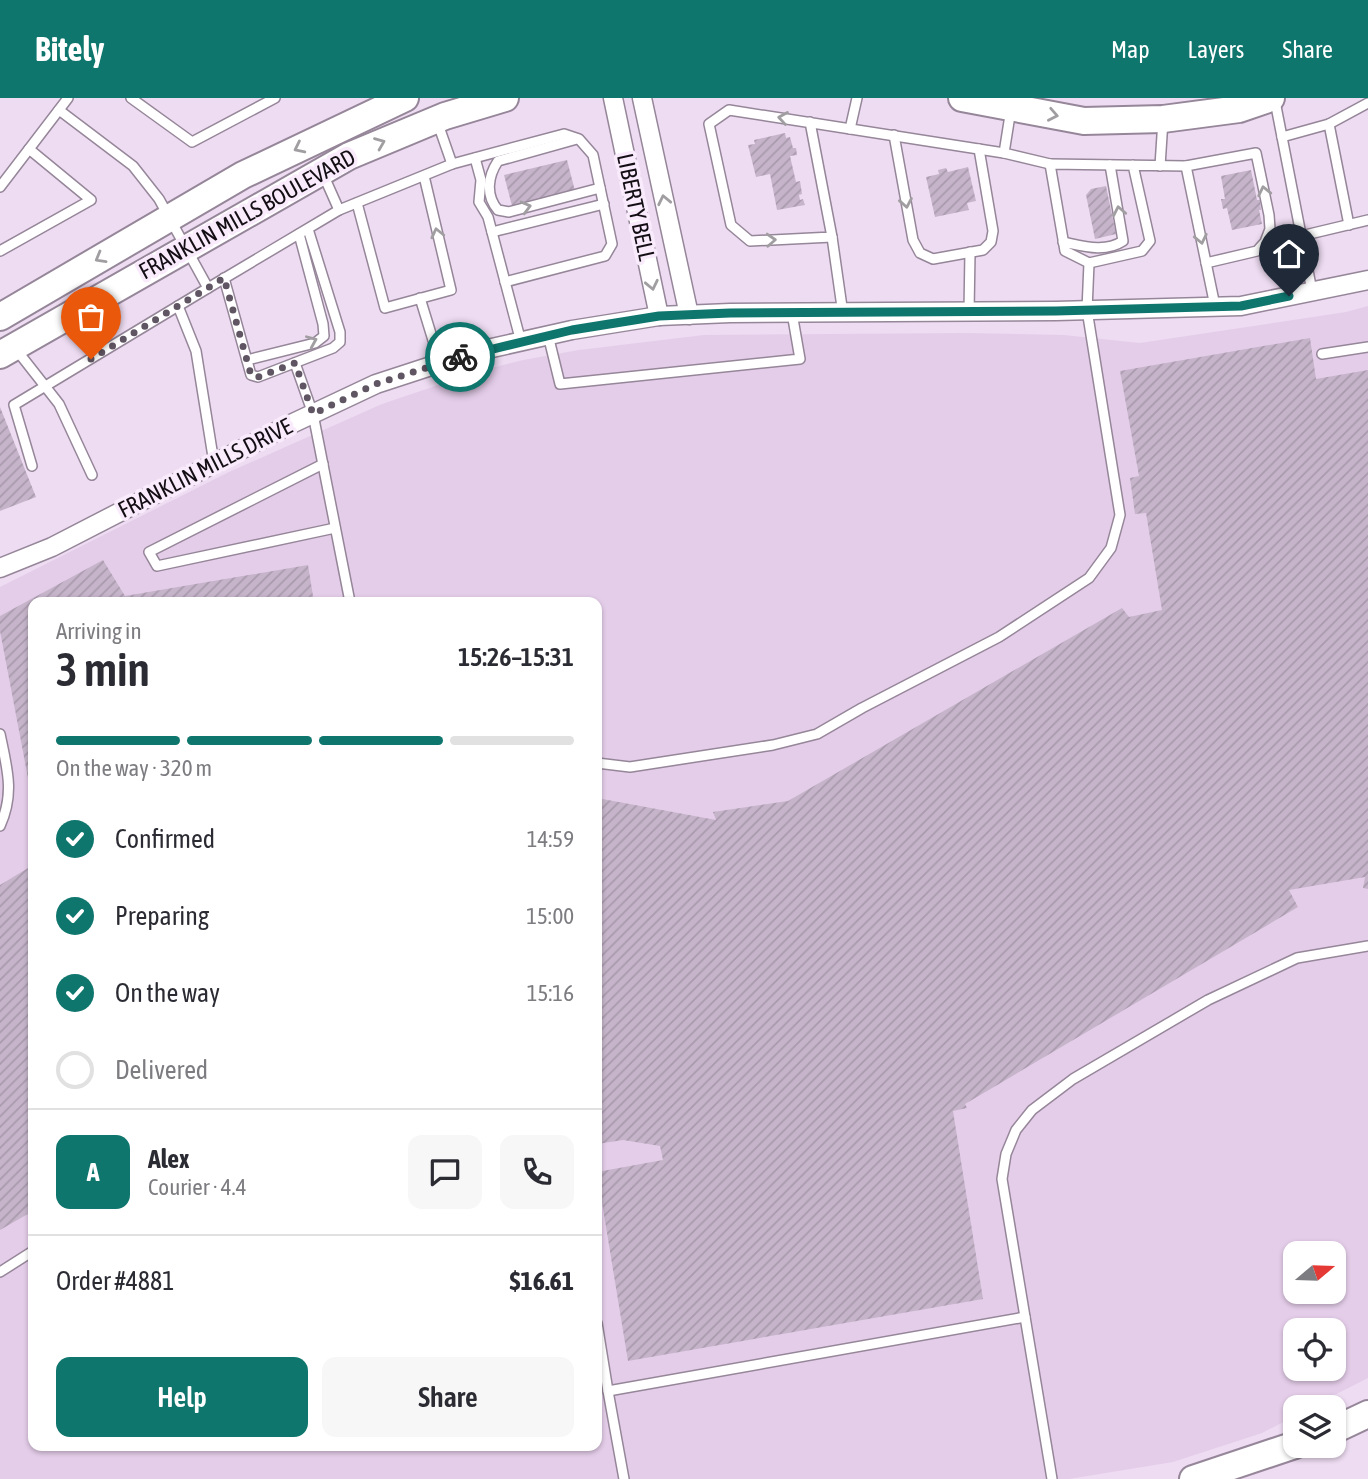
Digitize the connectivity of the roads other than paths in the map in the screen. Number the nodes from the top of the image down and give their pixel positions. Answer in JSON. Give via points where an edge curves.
{"nodes":[{"id":1,"x":68,"y":98,"type":"edge"},
{"id":2,"x":131,"y":98,"type":"edge"},
{"id":3,"x":275,"y":98,"type":"edge"},
{"id":4,"x":405,"y":98,"type":"edge"},
{"id":5,"x":506,"y":98,"type":"edge"},
{"id":6,"x":613,"y":98,"type":"edge"},
{"id":7,"x":642,"y":98,"type":"edge"},
{"id":8,"x":857,"y":98,"type":"edge"},
{"id":9,"x":962,"y":98,"type":"edge"},
{"id":10,"x":1272,"y":98,"type":"edge"},
{"id":11,"x":1012,"y":103,"type":"edge"},
{"id":12,"x":1368,"y":103,"type":"edge"},
{"id":13,"x":59,"y":110,"type":"junction"},
{"id":14,"x":1163,"y":119,"type":"junction"},
{"id":15,"x":436,"y":120,"type":"junction"},
{"id":16,"x":810,"y":122,"type":"junction"},
{"id":17,"x":1329,"y":124,"type":"junction"},
{"id":18,"x":850,"y":129,"type":"junction"},
{"id":19,"x":894,"y":135,"type":"junction"},
{"id":20,"x":1282,"y":137,"type":"junction"},
{"id":21,"x":579,"y":139,"type":"junction"},
{"id":22,"x":29,"y":149,"type":"junction"},
{"id":23,"x":979,"y":149,"type":"junction"},
{"id":24,"x":1004,"y":153,"type":"junction"},
{"id":25,"x":475,"y":158,"type":"junction"},
{"id":26,"x":452,"y":164,"type":"junction"},
{"id":27,"x":1050,"y":164,"type":"junction"},
{"id":28,"x":1110,"y":165,"type":"junction"},
{"id":29,"x":1133,"y":166,"type":"junction"},
{"id":30,"x":1160,"y":166,"type":"junction"},
{"id":31,"x":1186,"y":166,"type":"junction"},
{"id":32,"x":321,"y":171,"type":"junction"},
{"id":33,"x":424,"y":176,"type":"junction"},
{"id":34,"x":0,"y":187,"type":"edge"},
{"id":35,"x":600,"y":188,"type":"junction"},
{"id":36,"x":357,"y":203,"type":"junction"},
{"id":37,"x":604,"y":204,"type":"junction"},
{"id":38,"x":339,"y":210,"type":"junction"},
{"id":39,"x":169,"y":218,"type":"junction"},
{"id":40,"x":1368,"y":220,"type":"edge"},
{"id":41,"x":1349,"y":225,"type":"junction"},
{"id":42,"x":304,"y":232,"type":"junction"},
{"id":43,"x":492,"y":232,"type":"junction"},
{"id":44,"x":1301,"y":236,"type":"junction"},
{"id":45,"x":832,"y":237,"type":"junction"},
{"id":46,"x":1063,"y":242,"type":"junction"},
{"id":47,"x":185,"y":248,"type":"junction"},
{"id":48,"x":0,"y":251,"type":"edge"},
{"id":49,"x":970,"y":252,"type":"junction"},
{"id":50,"x":1089,"y":263,"type":"junction"},
{"id":51,"x":1206,"y":263,"type":"junction"},
{"id":52,"x":224,"y":278,"type":"junction"},
{"id":53,"x":1368,"y":280,"type":"edge"},
{"id":54,"x":505,"y":282,"type":"junction"},
{"id":55,"x":208,"y":288,"type":"junction"},
{"id":56,"x":1312,"y":291,"type":"junction"},
{"id":57,"x":420,"y":298,"type":"junction"},
{"id":58,"x":178,"y":306,"type":"junction"},
{"id":59,"x":1215,"y":306,"type":"junction"},
{"id":60,"x":1087,"y":310,"type":"junction"},
{"id":61,"x":969,"y":312,"type":"junction"},
{"id":62,"x":792,"y":313,"type":"junction"},
{"id":63,"x":842,"y":314,"type":"junction"},
{"id":64,"x":689,"y":315,"type":"junction"},
{"id":65,"x":659,"y":316,"type":"junction"},
{"id":66,"x":0,"y":317,"type":"edge"},
{"id":67,"x":548,"y":335,"type":"junction"},
{"id":68,"x":522,"y":342,"type":"junction"},
{"id":69,"x":1368,"y":347,"type":"edge"},
{"id":70,"x":7,"y":351,"type":"edge"},
{"id":71,"x":1322,"y":354,"type":"dead end"},
{"id":72,"x":247,"y":360,"type":"junction"},
{"id":73,"x":295,"y":363,"type":"junction"},
{"id":74,"x":440,"y":363,"type":"junction"},
{"id":75,"x":47,"y":386,"type":"junction"},
{"id":76,"x":313,"y":414,"type":"junction"},
{"id":77,"x":214,"y":463,"type":"junction"},
{"id":78,"x":323,"y":464,"type":"junction"},
{"id":79,"x":32,"y":466,"type":"dead end"},
{"id":80,"x":92,"y":475,"type":"dead end"},
{"id":81,"x":335,"y":528,"type":"junction"},
{"id":82,"x":0,"y":568,"type":"edge"},
{"id":83,"x":349,"y":597,"type":"edge"},
{"id":84,"x":0,"y":734,"type":"edge"},
{"id":85,"x":602,"y":763,"type":"edge"},
{"id":86,"x":0,"y":826,"type":"edge"},
{"id":87,"x":1368,"y":946,"type":"edge"},
{"id":88,"x":28,"y":1254,"type":"edge"},
{"id":89,"x":0,"y":1272,"type":"edge"},
{"id":90,"x":1025,"y":1317,"type":"junction"},
{"id":91,"x":602,"y":1353,"type":"edge"},
{"id":92,"x":608,"y":1391,"type":"junction"},
{"id":93,"x":1368,"y":1414,"type":"edge"},
{"id":94,"x":1346,"y":1424,"type":"edge"},
{"id":95,"x":1283,"y":1449,"type":"edge"},
{"id":96,"x":624,"y":1479,"type":"edge"},
{"id":97,"x":1052,"y":1479,"type":"edge"},
{"id":98,"x":1193,"y":1479,"type":"edge"}],
"edges":[{"from":1,"to":13,"type":"lane"},
{"from":2,"to":3,"type":"lane","via":[[192,142]]},
{"from":4,"to":39,"type":"street","name":"FRANKLIN MILLS BOULEVARD","one_way":true,"via":[[243,175]]},
{"from":5,"to":15,"type":"street","name":"FRANKLIN MILLS BOULEVARD"},
{"from":6,"to":65,"type":"street","name":"LIBERTY BELL","one_way":true},
{"from":64,"to":7,"type":"street","name":"LIBERTY BELL","one_way":true},
{"from":8,"to":18,"type":"lane"},
{"from":9,"to":11,"type":"street"},
{"from":10,"to":14,"type":"street","via":[[1239,109]]},
{"from":10,"to":20,"type":"lane"},
{"from":11,"to":14,"type":"street","one_way":true,"via":[[1084,121]]},
{"from":11,"to":24,"type":"lane"},
{"from":12,"to":17,"type":"lane"},
{"from":13,"to":22,"type":"lane"},
{"from":13,"to":39,"type":"lane","via":[[133,166]]},
{"from":14,"to":30,"type":"lane"},
{"from":15,"to":26,"type":"lane"},
{"from":32,"to":15,"type":"street","name":"FRANKLIN MILLS BOULEVARD","one_way":true},
{"from":16,"to":18,"type":"lane"},
{"from":16,"to":45,"type":"lane"},
{"from":16,"to":45,"type":"lane","one_way":true,"via":[[729,110],[709,124],[731,225],[750,241]]},
{"from":17,"to":20,"type":"lane"},
{"from":17,"to":41,"type":"lane"},
{"from":18,"to":19,"type":"lane"},
{"from":19,"to":23,"type":"lane"},
{"from":19,"to":49,"type":"lane","one_way":true,"via":[[913,240],[920,253],[933,260]]},
{"from":20,"to":44,"type":"lane"},
{"from":21,"to":25,"type":"lane","via":[[564,134]]},
{"from":21,"to":35,"type":"lane","via":[[593,155]]},
{"from":21,"to":35,"type":"lane","one_way":true,"via":[[499,161],[491,172],[491,201],[498,210],[509,212]]},
{"from":22,"to":34,"type":"lane"},
{"from":22,"to":48,"type":"lane","via":[[91,200]]},
{"from":23,"to":24,"type":"lane"},
{"from":23,"to":49,"type":"lane","via":[[993,231],[983,250]]},
{"from":24,"to":27,"type":"lane"},
{"from":25,"to":26,"type":"lane"},
{"from":25,"to":43,"type":"lane","via":[[481,180],[479,202]]},
{"from":26,"to":33,"type":"lane"},
{"from":27,"to":28,"type":"lane"},
{"from":27,"to":46,"type":"lane"},
{"from":28,"to":29,"type":"lane"},
{"from":46,"to":28,"type":"lane","one_way":true,"via":[[1096,249],[1123,241]]},
{"from":29,"to":30,"type":"lane"},
{"from":29,"to":50,"type":"lane","via":[[1150,241],[1142,251]]},
{"from":30,"to":31,"type":"lane"},
{"from":31,"to":51,"type":"lane","one_way":true},
{"from":51,"to":31,"type":"lane","one_way":true,"via":[[1257,251],[1270,229],[1269,215],[1256,153]]},
{"from":32,"to":38,"type":"lane"},
{"from":32,"to":47,"type":"street","name":"FRANKLIN MILLS BOULEVARD"},
{"from":33,"to":36,"type":"lane"},
{"from":57,"to":33,"type":"lane","one_way":true,"via":[[450,290]]},
{"from":35,"to":37,"type":"lane"},
{"from":36,"to":38,"type":"lane"},
{"from":36,"to":57,"type":"lane","via":[[385,308]]},
{"from":37,"to":43,"type":"lane"},
{"from":37,"to":54,"type":"lane","via":[[612,244],[605,256]]},
{"from":38,"to":42,"type":"lane"},
{"from":39,"to":47,"type":"lane"},
{"from":39,"to":66,"type":"street","name":"FRANKLIN MILLS BOULEVARD","one_way":true},
{"from":40,"to":41,"type":"lane"},
{"from":41,"to":44,"type":"lane"},
{"from":42,"to":52,"type":"lane"},
{"from":72,"to":42,"type":"lane","one_way":true,"via":[[324,336]]},
{"from":42,"to":73,"type":"lane","via":[[340,342]]},
{"from":43,"to":54,"type":"lane"},
{"from":44,"to":56,"type":"lane"},
{"from":45,"to":63,"type":"lane"},
{"from":46,"to":50,"type":"lane","via":[[1065,251]]},
{"from":47,"to":55,"type":"lane"},
{"from":47,"to":70,"type":"street","name":"FRANKLIN MILLS BOULEVARD"},
{"from":49,"to":61,"type":"lane"},
{"from":50,"to":60,"type":"lane"},
{"from":51,"to":59,"type":"lane"},
{"from":52,"to":55,"type":"lane"},
{"from":52,"to":72,"type":"lane"},
{"from":53,"to":56,"type":"street","name":"FRANKLIN MILLS DRIVE"},
{"from":54,"to":68,"type":"lane"},
{"from":55,"to":58,"type":"lane"},
{"from":56,"to":59,"type":"street","name":"FRANKLIN MILLS DRIVE","via":[[1241,306]]},
{"from":57,"to":74,"type":"lane"},
{"from":58,"to":75,"type":"lane"},
{"from":58,"to":77,"type":"lane","via":[[196,351]]},
{"from":59,"to":60,"type":"street","name":"FRANKLIN MILLS DRIVE"},
{"from":60,"to":61,"type":"street","name":"FRANKLIN MILLS DRIVE"},
{"from":60,"to":85,"type":"lane","via":[[1120,515],[1111,548],[1089,578],[999,637],[817,734],[630,767]]},
{"from":61,"to":63,"type":"street","name":"FRANKLIN MILLS DRIVE"},
{"from":62,"to":63,"type":"street","name":"FRANKLIN MILLS DRIVE"},
{"from":62,"to":64,"type":"street","name":"FRANKLIN MILLS DRIVE"},
{"from":62,"to":67,"type":"lane","via":[[800,359],[560,384]]},
{"from":64,"to":65,"type":"street","name":"FRANKLIN MILLS DRIVE"},
{"from":65,"to":67,"type":"street","name":"FRANKLIN MILLS DRIVE"},
{"from":67,"to":68,"type":"street","name":"FRANKLIN MILLS DRIVE"},
{"from":68,"to":74,"type":"street","name":"FRANKLIN MILLS DRIVE"},
{"from":69,"to":71,"type":"lane"},
{"from":70,"to":75,"type":"lane"},
{"from":72,"to":73,"type":"lane","via":[[251,375],[258,377]]},
{"from":73,"to":76,"type":"lane"},
{"from":74,"to":76,"type":"street","name":"FRANKLIN MILLS DRIVE","via":[[376,384]]},
{"from":75,"to":79,"type":"lane","via":[[14,405]]},
{"from":75,"to":80,"type":"lane"},
{"from":76,"to":77,"type":"street","name":"FRANKLIN MILLS DRIVE"},
{"from":76,"to":78,"type":"lane"},
{"from":77,"to":82,"type":"street","name":"FRANKLIN MILLS DRIVE","via":[[52,547]]},
{"from":78,"to":81,"type":"lane"},
{"from":78,"to":81,"type":"lane","via":[[149,552],[157,566]]},
{"from":81,"to":83,"type":"lane"},
{"from":84,"to":86,"type":"lane","via":[[10,785]]},
{"from":87,"to":90,"type":"lane","via":[[1297,958],[1208,1000],[1073,1079],[1032,1110],[1016,1130],[1002,1179]]},
{"from":88,"to":89,"type":"lane"},
{"from":90,"to":92,"type":"lane"},
{"from":90,"to":97,"type":"lane"},
{"from":91,"to":92,"type":"lane"},
{"from":92,"to":96,"type":"lane"},
{"from":93,"to":94,"type":"street"},
{"from":95,"to":98,"type":"street"}]}
